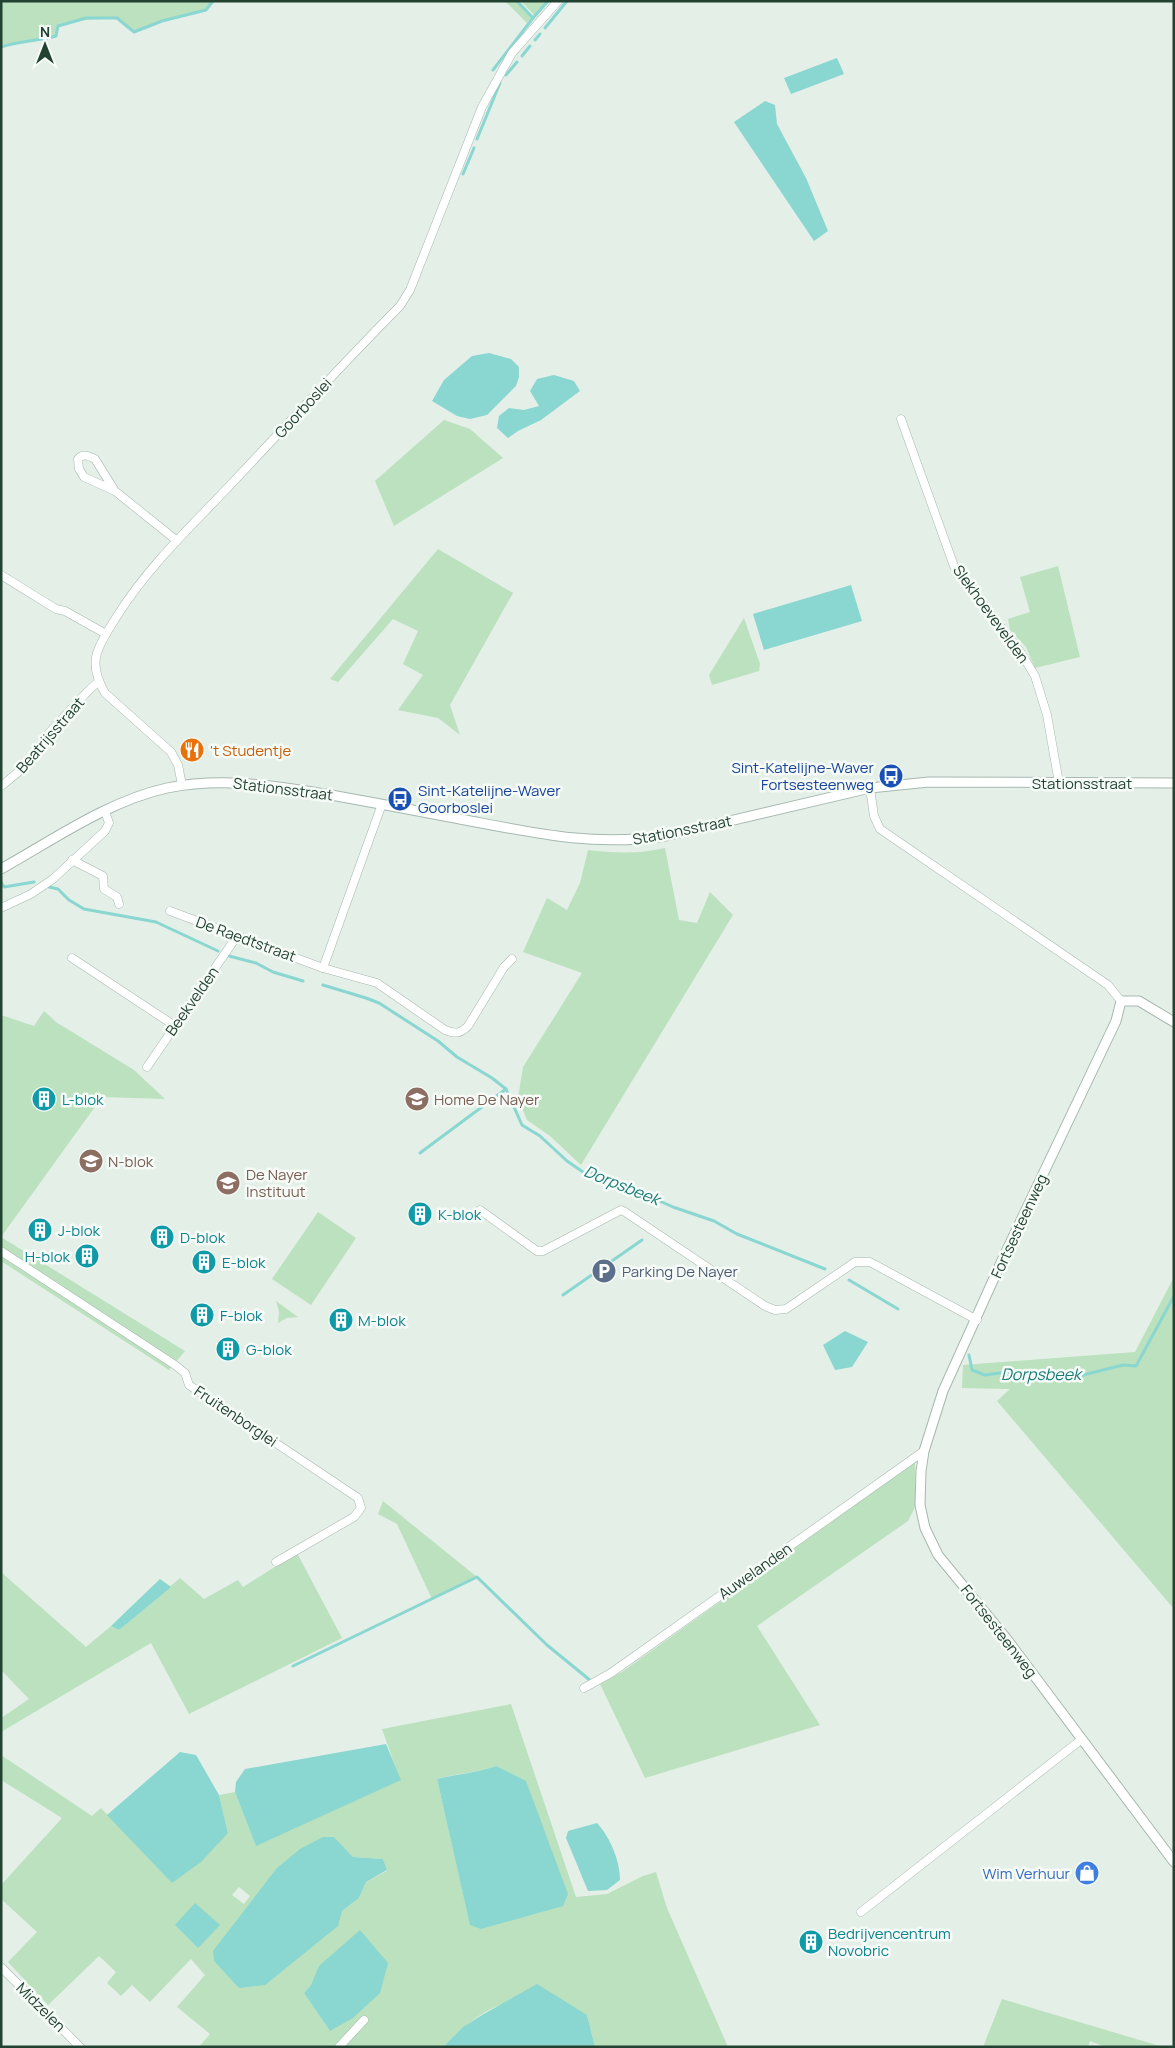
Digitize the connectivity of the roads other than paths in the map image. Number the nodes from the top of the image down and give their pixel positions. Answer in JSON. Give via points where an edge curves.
{"nodes":[{"id":1,"x":558,"y":1,"type":"edge"},
{"id":2,"x":901,"y":419,"type":"dead end"},
{"id":3,"x":115,"y":491,"type":"junction"},
{"id":4,"x":176,"y":540,"type":"junction"},
{"id":5,"x":1,"y":575,"type":"edge"},
{"id":6,"x":106,"y":634,"type":"junction"},
{"id":7,"x":98,"y":682,"type":"junction"},
{"id":8,"x":1059,"y":783,"type":"junction"},
{"id":9,"x":1174,"y":783,"type":"edge"},
{"id":10,"x":1,"y":786,"type":"edge"},
{"id":11,"x":182,"y":786,"type":"junction"},
{"id":12,"x":870,"y":788,"type":"junction"},
{"id":13,"x":382,"y":804,"type":"junction"},
{"id":14,"x":106,"y":811,"type":"junction"},
{"id":15,"x":72,"y":860,"type":"junction"},
{"id":16,"x":1,"y":869,"type":"edge"},
{"id":17,"x":119,"y":904,"type":"dead end"},
{"id":18,"x":1,"y":908,"type":"edge"},
{"id":19,"x":170,"y":911,"type":"dead end"},
{"id":20,"x":237,"y":936,"type":"junction"},
{"id":21,"x":72,"y":958,"type":"dead end"},
{"id":22,"x":512,"y":959,"type":"dead end"},
{"id":23,"x":323,"y":968,"type":"junction"},
{"id":24,"x":1121,"y":1001,"type":"junction"},
{"id":25,"x":1174,"y":1022,"type":"edge"},
{"id":26,"x":175,"y":1026,"type":"junction"},
{"id":27,"x":147,"y":1067,"type":"dead end"},
{"id":28,"x":480,"y":1210,"type":"dead end"},
{"id":29,"x":1,"y":1250,"type":"edge"},
{"id":30,"x":977,"y":1320,"type":"junction"},
{"id":31,"x":924,"y":1451,"type":"junction"},
{"id":32,"x":276,"y":1562,"type":"dead end"},
{"id":33,"x":584,"y":1688,"type":"dead end"},
{"id":34,"x":1082,"y":1739,"type":"junction"},
{"id":35,"x":1174,"y":1862,"type":"edge"},
{"id":36,"x":861,"y":1912,"type":"dead end"},
{"id":37,"x":1,"y":1967,"type":"edge"},
{"id":38,"x":364,"y":2020,"type":"dead end"},
{"id":39,"x":80,"y":2047,"type":"edge"},
{"id":40,"x":339,"y":2047,"type":"edge"}],
"edges":[{"from":1,"to":4,"type":"street","name":"Goorboslei","via":[[512,53],[482,106],[410,290],[400,306]]},
{"from":2,"to":8,"type":"street","name":"Slekhoevevelden","via":[[954,566],[1035,676],[1047,715]]},
{"from":3,"to":3,"type":"street","via":[[95,459],[84,456],[78,459],[84,477]]},
{"from":3,"to":4,"type":"street"},
{"from":4,"to":6,"type":"street","name":"Goorboslei","via":[[128,599]]},
{"from":5,"to":6,"type":"street","via":[[56,609]]},
{"from":6,"to":7,"type":"street","name":"Goorboslei","via":[[97,654]]},
{"from":7,"to":10,"type":"street","name":"Beatrijsstraat","via":[[48,734],[12,779]]},
{"from":7,"to":11,"type":"street","via":[[105,693],[172,752]]},
{"from":8,"to":9,"type":"street","name":"Stationsstraat"},
{"from":8,"to":12,"type":"street","name":"Stationsstraat","via":[[929,782]]},
{"from":11,"to":13,"type":"street","name":"Stationsstraat","via":[[243,782]]},
{"from":11,"to":14,"type":"street","name":"Stationsstraat","via":[[134,798]]},
{"from":12,"to":13,"type":"street","name":"Stationsstraat","via":[[634,841],[575,840],[540,835]]},
{"from":12,"to":24,"type":"street","via":[[874,816],[880,829],[1108,985]]},
{"from":13,"to":23,"type":"street"},
{"from":14,"to":15,"type":"street","via":[[109,823],[105,832]]},
{"from":14,"to":16,"type":"street","name":"Stationsstraat"},
{"from":15,"to":17,"type":"street","via":[[103,876],[104,889],[117,897]]},
{"from":15,"to":18,"type":"street","via":[[42,886]]},
{"from":19,"to":20,"type":"street","name":"De Raedtstraat"},
{"from":20,"to":23,"type":"street","name":"De Raedtstraat"},
{"from":20,"to":26,"type":"street","name":"Beekvelden"},
{"from":21,"to":26,"type":"street"},
{"from":22,"to":23,"type":"street","name":"De Raedtstraat","via":[[468,1026],[455,1033],[445,1030],[377,983]]},
{"from":24,"to":25,"type":"street","via":[[1139,1001]]},
{"from":24,"to":30,"type":"street","name":"Fortsesteenweg","via":[[1116,1021]]},
{"from":26,"to":27,"type":"street","name":"Beekvelden"},
{"from":28,"to":30,"type":"street","via":[[537,1251],[543,1251],[621,1210],[775,1310],[786,1309],[855,1262],[870,1262]]},
{"from":29,"to":32,"type":"street","name":"Fruitenborglei","via":[[175,1365],[185,1373],[190,1385],[358,1498],[361,1508],[354,1517]]},
{"from":30,"to":31,"type":"street","name":"Fortsesteenweg","via":[[943,1391]]},
{"from":31,"to":33,"type":"street","name":"Auwelanden","via":[[611,1674]]},
{"from":31,"to":34,"type":"street","name":"Fortsesteenweg","via":[[920,1505],[925,1528],[938,1555]]},
{"from":34,"to":35,"type":"street","name":"Fortsesteenweg"},
{"from":34,"to":36,"type":"street"},
{"from":37,"to":39,"type":"street","name":"Midzelen"},
{"from":38,"to":40,"type":"street"}]}
